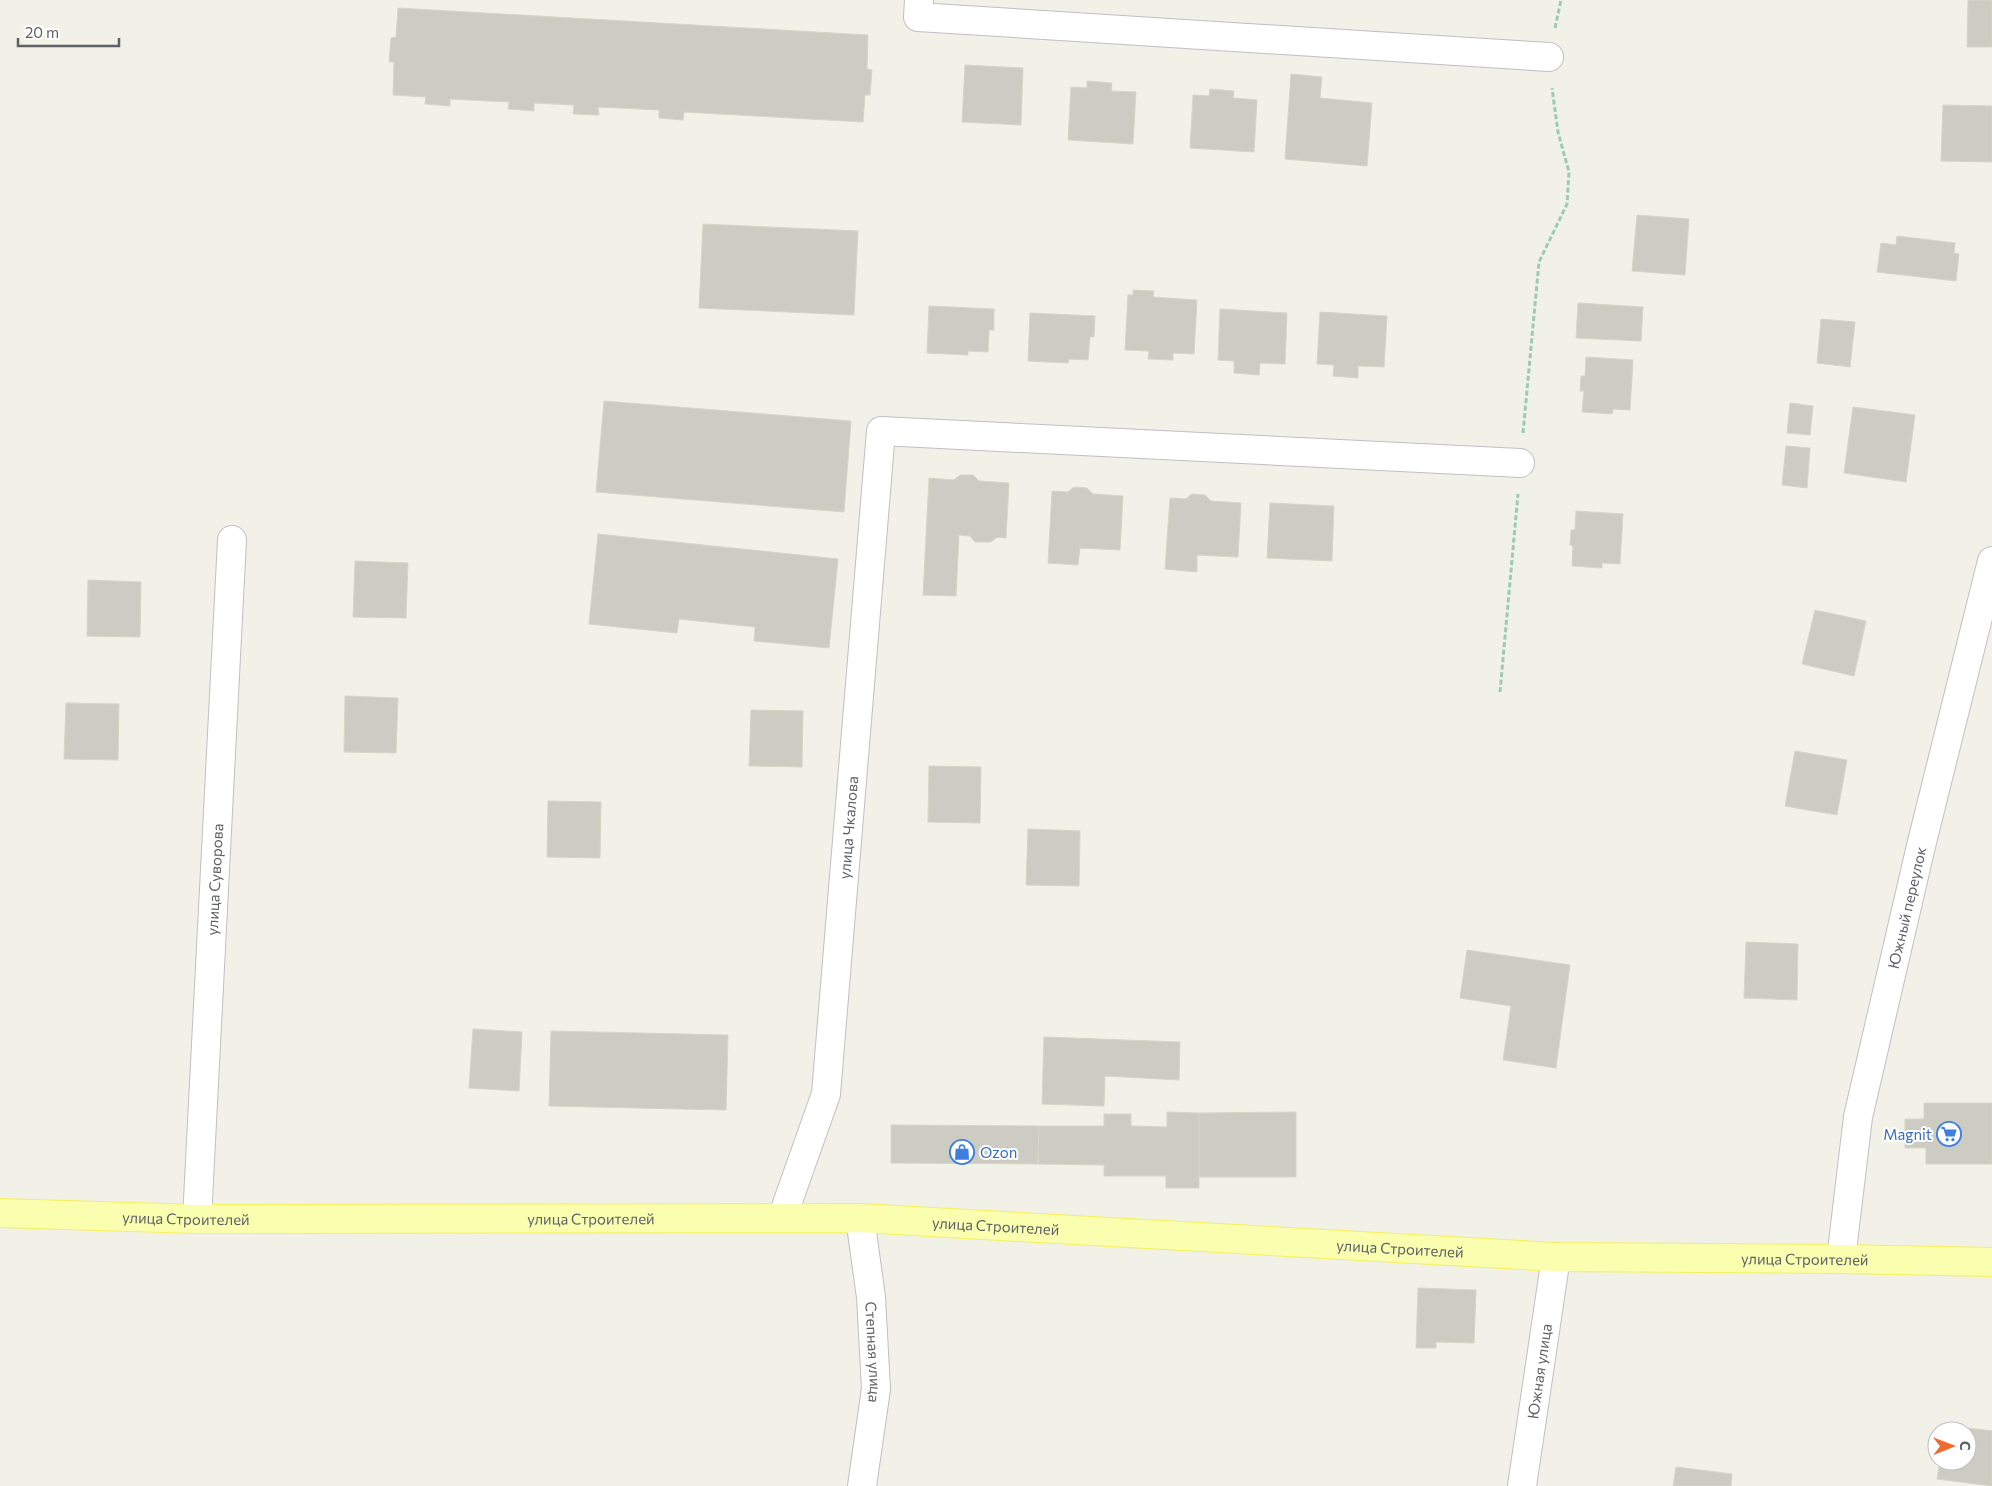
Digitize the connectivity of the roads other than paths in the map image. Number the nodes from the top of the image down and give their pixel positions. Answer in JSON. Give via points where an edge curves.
{"nodes":[{"id":1,"x":919,"y":0,"type":"edge"},
{"id":2,"x":1549,"y":57,"type":"road end"},
{"id":3,"x":1520,"y":464,"type":"road end"},
{"id":4,"x":232,"y":540,"type":"dead end"},
{"id":5,"x":1992,"y":562,"type":"edge"},
{"id":6,"x":0,"y":1213,"type":"edge"},
{"id":7,"x":782,"y":1218,"type":"junction"},
{"id":8,"x":860,"y":1218,"type":"junction"},
{"id":9,"x":197,"y":1219,"type":"junction"},
{"id":10,"x":1556,"y":1257,"type":"junction"},
{"id":11,"x":1841,"y":1259,"type":"junction"},
{"id":12,"x":1992,"y":1262,"type":"edge"},
{"id":13,"x":862,"y":1486,"type":"edge"},
{"id":14,"x":1522,"y":1486,"type":"edge"}],
"edges":[{"from":1,"to":2,"type":"street","via":[[918,17]]},
{"from":3,"to":7,"type":"street","name":"улица Чкалова","via":[[881,431],[826,1094]]},
{"from":4,"to":9,"type":"street","name":"улица Суворова"},
{"from":5,"to":11,"type":"street","name":"Южный переулок","via":[[1858,1117]]},
{"from":6,"to":9,"type":"main road","name":"улица Строителей"},
{"from":7,"to":8,"type":"main road","name":"улица Строителей"},
{"from":7,"to":9,"type":"main road","name":"улица Строителей"},
{"from":8,"to":10,"type":"main road","name":"улица Строителей"},
{"from":8,"to":13,"type":"street","name":"Степная улица","via":[[871,1297],[876,1389]]},
{"from":10,"to":11,"type":"main road","name":"улица Строителей"},
{"from":10,"to":14,"type":"street","name":"Южная улица"},
{"from":11,"to":12,"type":"main road","name":"улица Строителей"}]}
